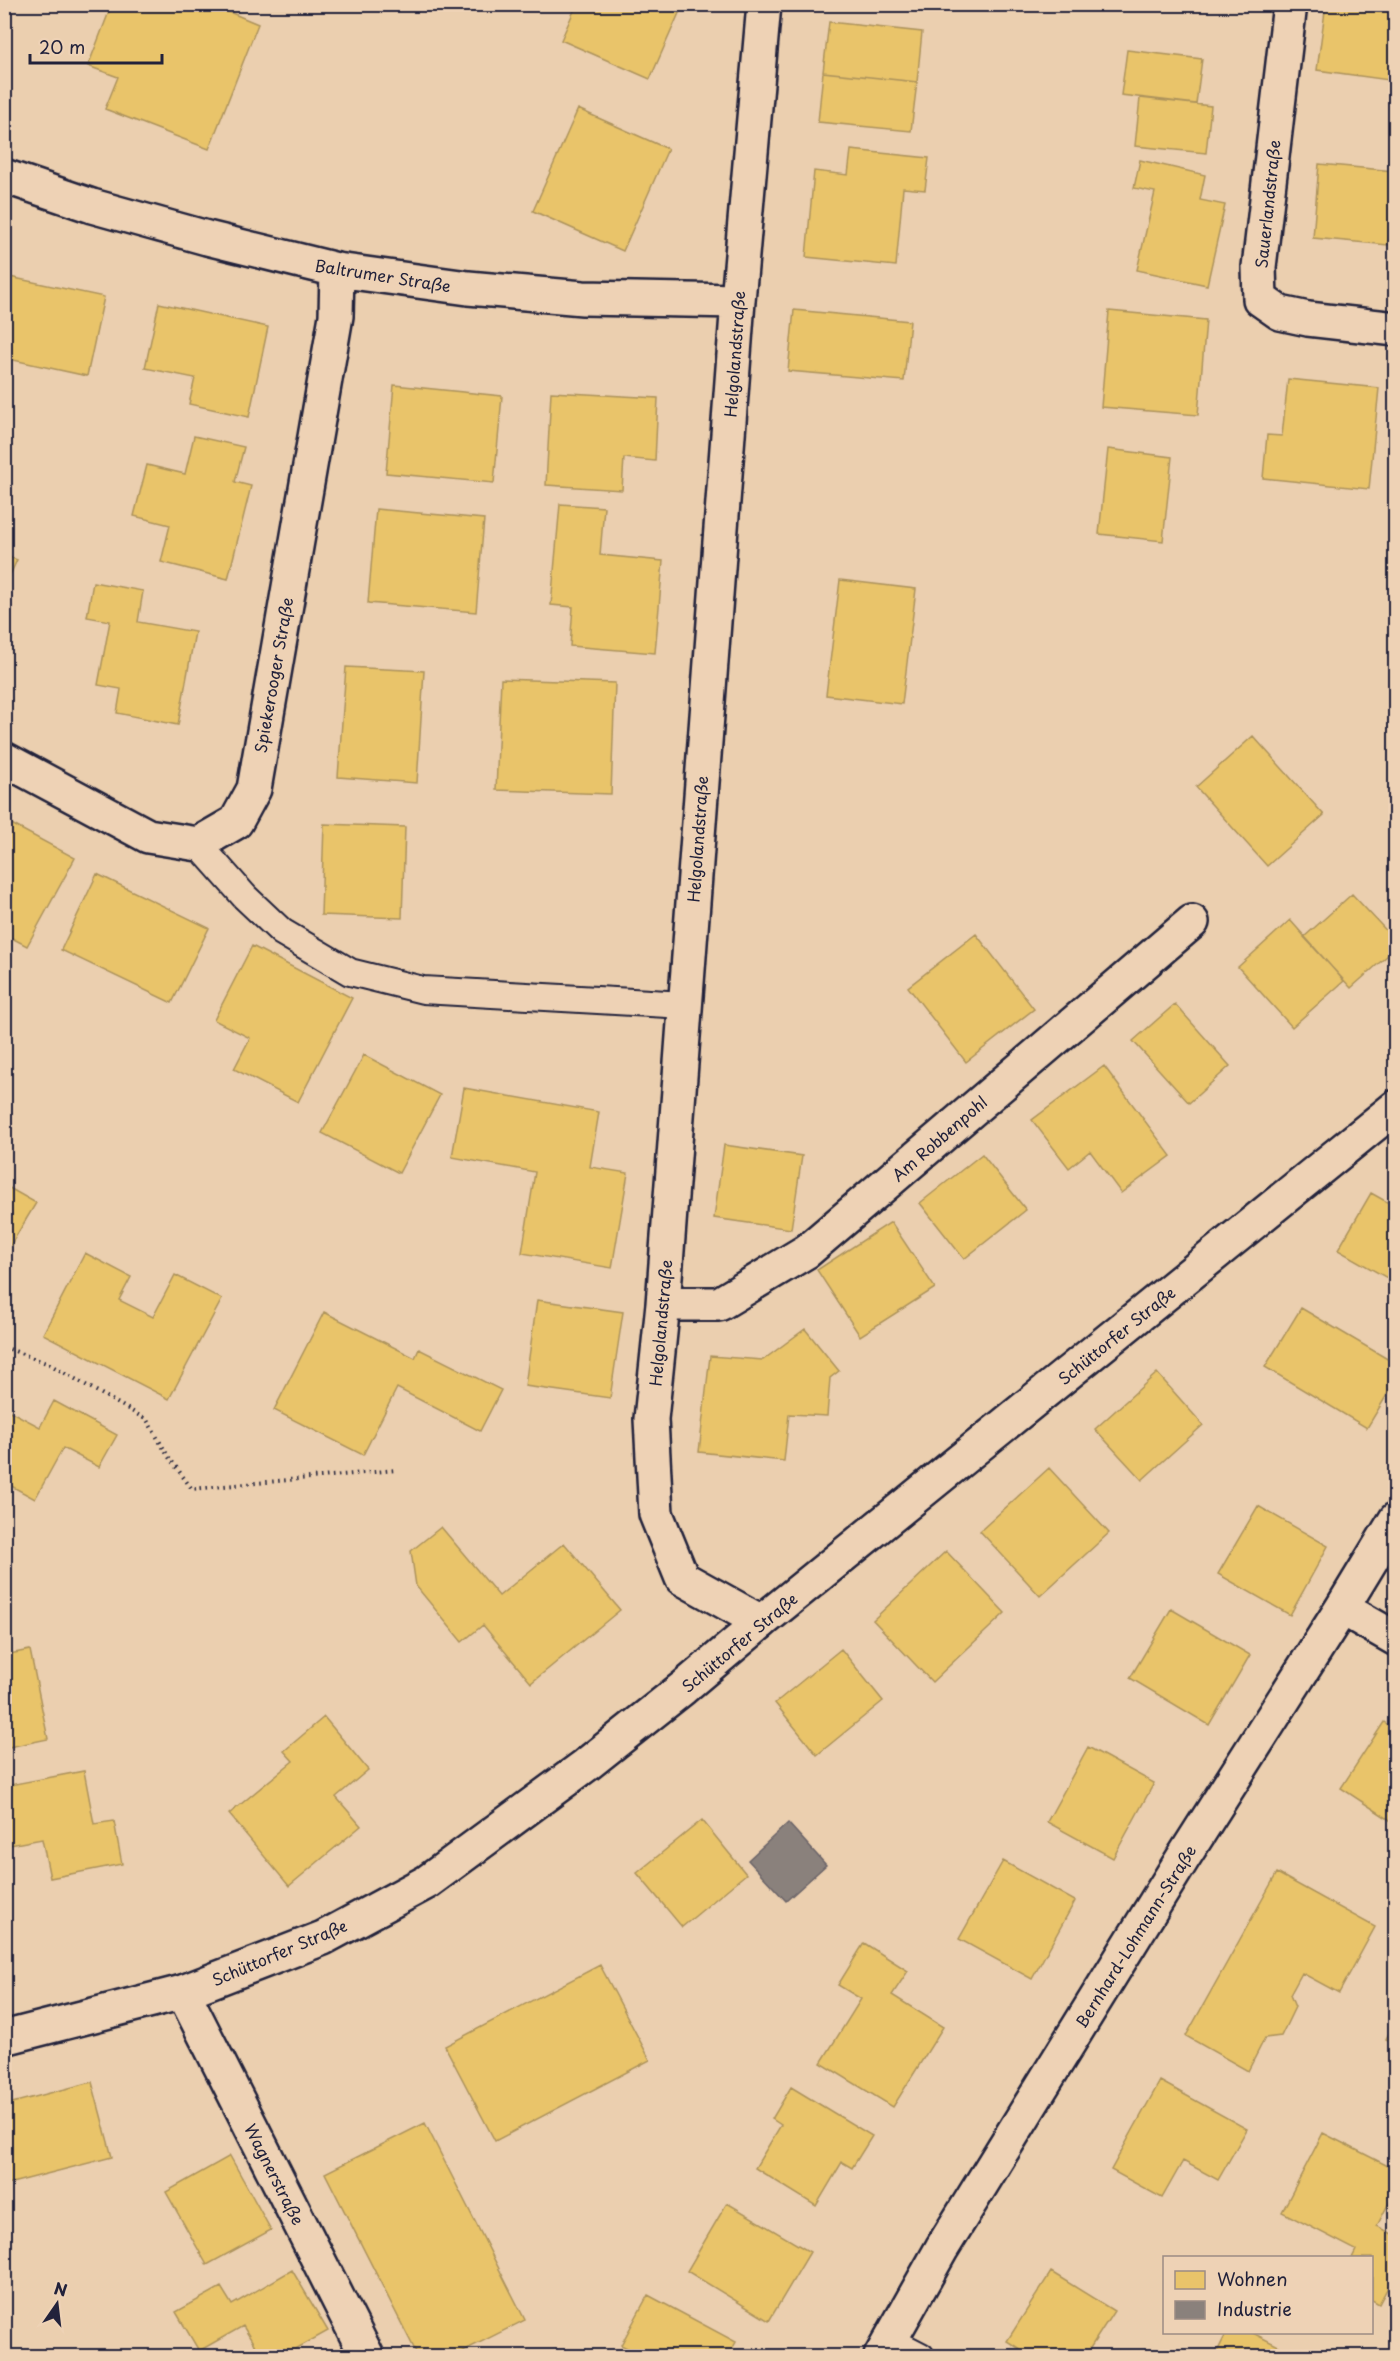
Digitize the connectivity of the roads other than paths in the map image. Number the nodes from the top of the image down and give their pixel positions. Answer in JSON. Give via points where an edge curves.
{"nodes":[{"id":1,"x":764,"y":4,"type":"edge"},
{"id":2,"x":1290,"y":4,"type":"edge"},
{"id":3,"x":4,"y":176,"type":"edge"},
{"id":4,"x":337,"y":270,"type":"junction"},
{"id":5,"x":738,"y":301,"type":"junction"},
{"id":6,"x":1395,"y":329,"type":"edge"},
{"id":7,"x":4,"y":759,"type":"edge"},
{"id":8,"x":198,"y":844,"type":"junction"},
{"id":9,"x":1192,"y":922,"type":"dead end"},
{"id":10,"x":685,"y":1005,"type":"junction"},
{"id":11,"x":1395,"y":1107,"type":"edge"},
{"id":12,"x":663,"y":1304,"type":"junction"},
{"id":13,"x":1395,"y":1519,"type":"edge"},
{"id":14,"x":1342,"y":1608,"type":"junction"},
{"id":15,"x":761,"y":1622,"type":"junction"},
{"id":16,"x":1395,"y":1639,"type":"edge"},
{"id":17,"x":183,"y":1992,"type":"junction"},
{"id":18,"x":4,"y":2038,"type":"edge"},
{"id":19,"x":886,"y":2348,"type":"edge"},
{"id":20,"x":367,"y":2356,"type":"edge"},
{"id":21,"x":921,"y":2356,"type":"edge"}],
"edges":[{"from":1,"to":5,"type":"street","name":"Helgolandstraße"},
{"from":2,"to":6,"type":"street","name":"Sauerlandstraße","via":[[1259,267],[1260,299],[1280,313]]},
{"from":3,"to":4,"type":"street","name":"Baltrumer Straße","via":[[115,212]]},
{"from":4,"to":5,"type":"street","name":"Baltrumer Straße","via":[[468,288],[583,298]]},
{"from":4,"to":8,"type":"street","name":"Spiekerooger Straße","via":[[336,316],[254,789],[236,822]]},
{"from":5,"to":10,"type":"street","name":"Helgolandstraße"},
{"from":7,"to":8,"type":"street","via":[[148,836]]},
{"from":8,"to":10,"type":"lane","via":[[244,897],[282,932],[350,972],[423,990]]},
{"from":9,"to":12,"type":"street","name":"Am Robbenpohl","via":[[807,1251],[719,1304]]},
{"from":10,"to":12,"type":"street","name":"Helgolandstraße"},
{"from":11,"to":15,"type":"street","name":"Schüttorfer Straße"},
{"from":12,"to":15,"type":"street","name":"Helgolandstraße","via":[[651,1419],[656,1514],[682,1578]]},
{"from":13,"to":14,"type":"street","name":"Bernhard-Lohmann-Straße"},
{"from":14,"to":16,"type":"street"},
{"from":14,"to":19,"type":"street","name":"Bernhard-Lohmann-Straße","via":[[973,2198]]},
{"from":15,"to":17,"type":"street","name":"Schüttorfer Straße","via":[[586,1765],[427,1882],[323,1938]]},
{"from":17,"to":18,"type":"street","name":"Schüttorfer Straße"},
{"from":17,"to":20,"type":"street","name":"Wagnerstraße"},
{"from":19,"to":21,"type":"lane"}]}
